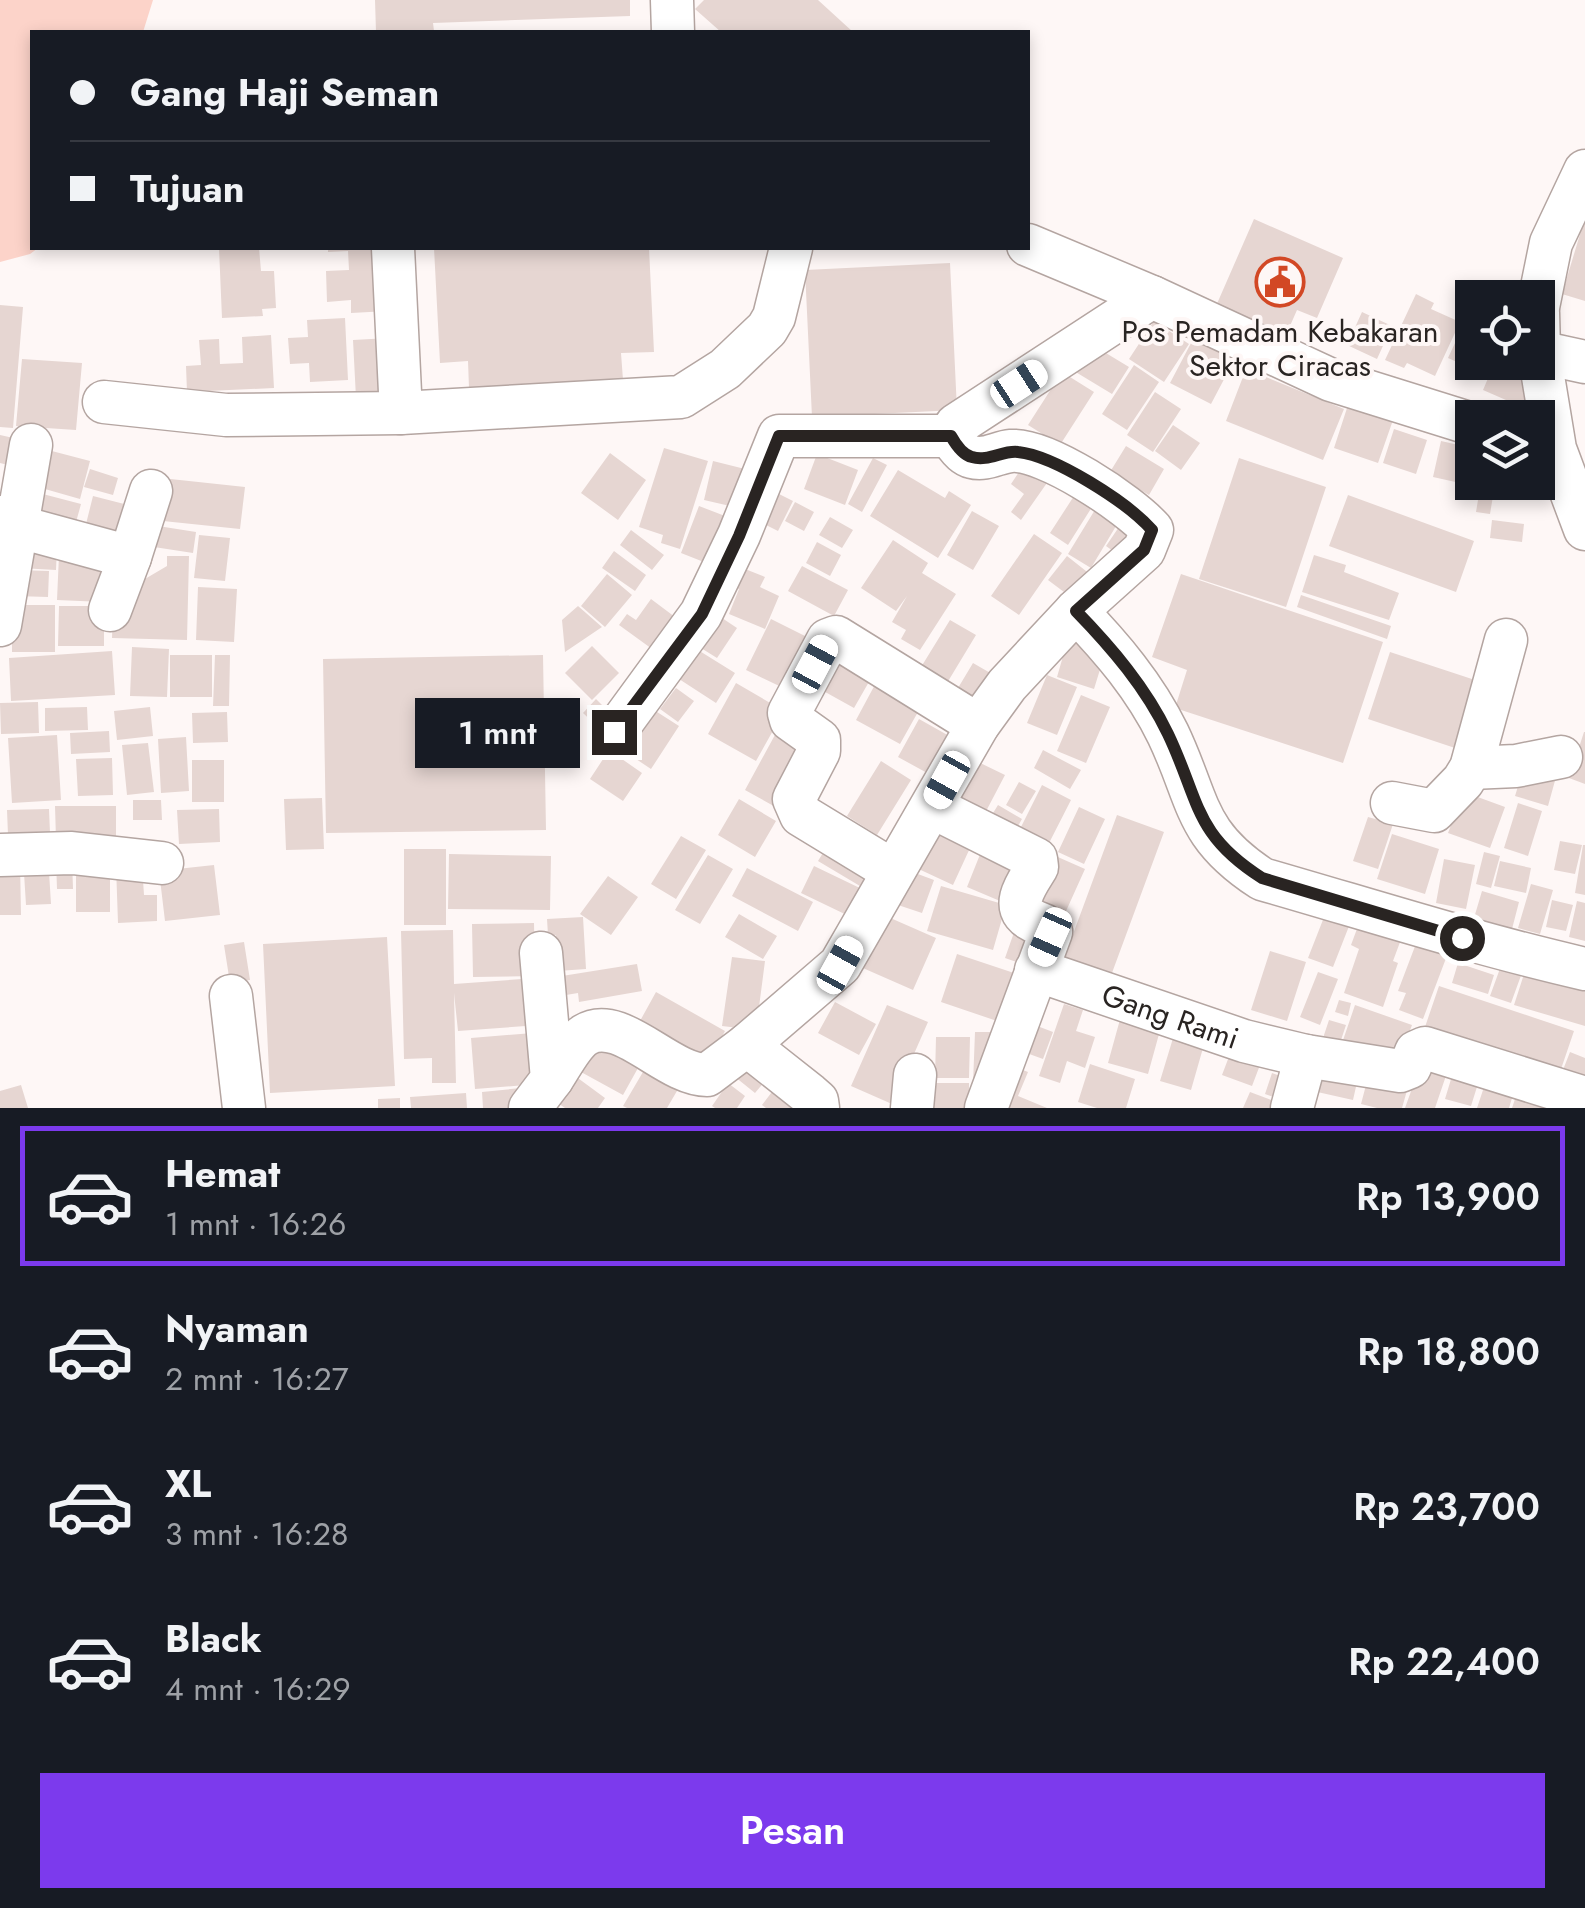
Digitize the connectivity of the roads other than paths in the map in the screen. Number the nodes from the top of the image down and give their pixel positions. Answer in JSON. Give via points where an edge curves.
{"nodes":[{"id":1,"x":672,"y":0,"type":"edge"},
{"id":2,"x":673,"y":30,"type":"edge"},
{"id":3,"x":1585,"y":171,"type":"edge"},
{"id":4,"x":1030,"y":246,"type":"edge"},
{"id":5,"x":393,"y":250,"type":"edge"},
{"id":6,"x":791,"y":250,"type":"edge"},
{"id":7,"x":1545,"y":280,"type":"edge"},
{"id":8,"x":1152,"y":297,"type":"junction"},
{"id":9,"x":1555,"y":338,"type":"edge"},
{"id":10,"x":1585,"y":362,"type":"edge"},
{"id":11,"x":104,"y":402,"type":"dead end"},
{"id":12,"x":400,"y":413,"type":"junction"},
{"id":13,"x":1455,"y":419,"type":"edge"},
{"id":14,"x":951,"y":436,"type":"junction"},
{"id":15,"x":31,"y":445,"type":"dead end"},
{"id":16,"x":1555,"y":465,"type":"edge"},
{"id":17,"x":151,"y":492,"type":"dead end"},
{"id":18,"x":8,"y":521,"type":"edge"},
{"id":19,"x":1585,"y":530,"type":"edge"},
{"id":20,"x":130,"y":557,"type":"junction"},
{"id":21,"x":110,"y":610,"type":"dead end"},
{"id":22,"x":1076,"y":611,"type":"junction"},
{"id":23,"x":0,"y":625,"type":"edge"},
{"id":24,"x":1506,"y":640,"type":"dead end"},
{"id":25,"x":978,"y":725,"type":"junction"},
{"id":26,"x":614,"y":732,"type":"dead end"},
{"id":27,"x":1561,"y":757,"type":"dead end"},
{"id":28,"x":1472,"y":768,"type":"junction"},
{"id":29,"x":1392,"y":804,"type":"dead end"},
{"id":30,"x":932,"y":806,"type":"junction"},
{"id":31,"x":0,"y":855,"type":"edge"},
{"id":32,"x":162,"y":863,"type":"dead end"},
{"id":33,"x":892,"y":872,"type":"junction"},
{"id":34,"x":541,"y":953,"type":"dead end"},
{"id":35,"x":1585,"y":969,"type":"edge"},
{"id":36,"x":1036,"y":970,"type":"junction"},
{"id":37,"x":232,"y":996,"type":"dead end"},
{"id":38,"x":747,"y":1045,"type":"junction"},
{"id":39,"x":1306,"y":1056,"type":"junction"},
{"id":40,"x":541,"y":1093,"type":"edge"},
{"id":41,"x":1585,"y":1098,"type":"edge"},
{"id":42,"x":244,"y":1108,"type":"edge"},
{"id":43,"x":818,"y":1108,"type":"edge"},
{"id":44,"x":986,"y":1108,"type":"edge"},
{"id":45,"x":1292,"y":1108,"type":"edge"}],
"edges":[{"from":1,"to":2,"type":"street"},
{"from":3,"to":7,"type":"street","via":[[1551,243]]},
{"from":4,"to":8,"type":"street"},
{"from":5,"to":12,"type":"street"},
{"from":6,"to":12,"type":"street","via":[[767,328],[725,369],[680,397]]},
{"from":8,"to":13,"type":"street","via":[[1332,380]]},
{"from":8,"to":14,"type":"street","via":[[956,425]]},
{"from":9,"to":10,"type":"street"},
{"from":11,"to":12,"type":"street","via":[[226,415]]},
{"from":14,"to":22,"type":"street","via":[[971,457],[1028,453],[1087,479],[1152,530],[1144,550]]},
{"from":14,"to":26,"type":"street","via":[[779,436],[702,614]]},
{"from":15,"to":18,"type":"street"},
{"from":16,"to":19,"type":"street"},
{"from":17,"to":20,"type":"street"},
{"from":18,"to":20,"type":"street"},
{"from":18,"to":23,"type":"street"},
{"from":20,"to":21,"type":"street"},
{"from":22,"to":25,"type":"street"},
{"from":22,"to":35,"type":"street","via":[[1141,688],[1168,734],[1196,809],[1238,863],[1262,878],[1481,946]]},
{"from":24,"to":28,"type":"street"},
{"from":25,"to":30,"type":"street"},
{"from":25,"to":33,"type":"street","via":[[836,636],[828,640],[789,712],[820,740],[795,806]]},
{"from":27,"to":28,"type":"street"},
{"from":28,"to":29,"type":"street","via":[[1434,811]]},
{"from":30,"to":33,"type":"street"},
{"from":30,"to":36,"type":"street","via":[[1037,861],[1020,902],[1028,918],[1051,932]]},
{"from":31,"to":32,"type":"street","via":[[72,853]]},
{"from":33,"to":38,"type":"street","via":[[840,965]]},
{"from":34,"to":40,"type":"street"},
{"from":36,"to":39,"type":"street","name":"Gang Rami","via":[[1244,1042]]},
{"from":36,"to":44,"type":"street"},
{"from":37,"to":42,"type":"street"},
{"from":38,"to":40,"type":"street","via":[[712,1072],[697,1075],[601,1029],[582,1038]]},
{"from":38,"to":43,"type":"street"},
{"from":39,"to":41,"type":"street","name":"Gang Rami","via":[[1400,1071],[1425,1048]]},
{"from":39,"to":45,"type":"street"}]}
